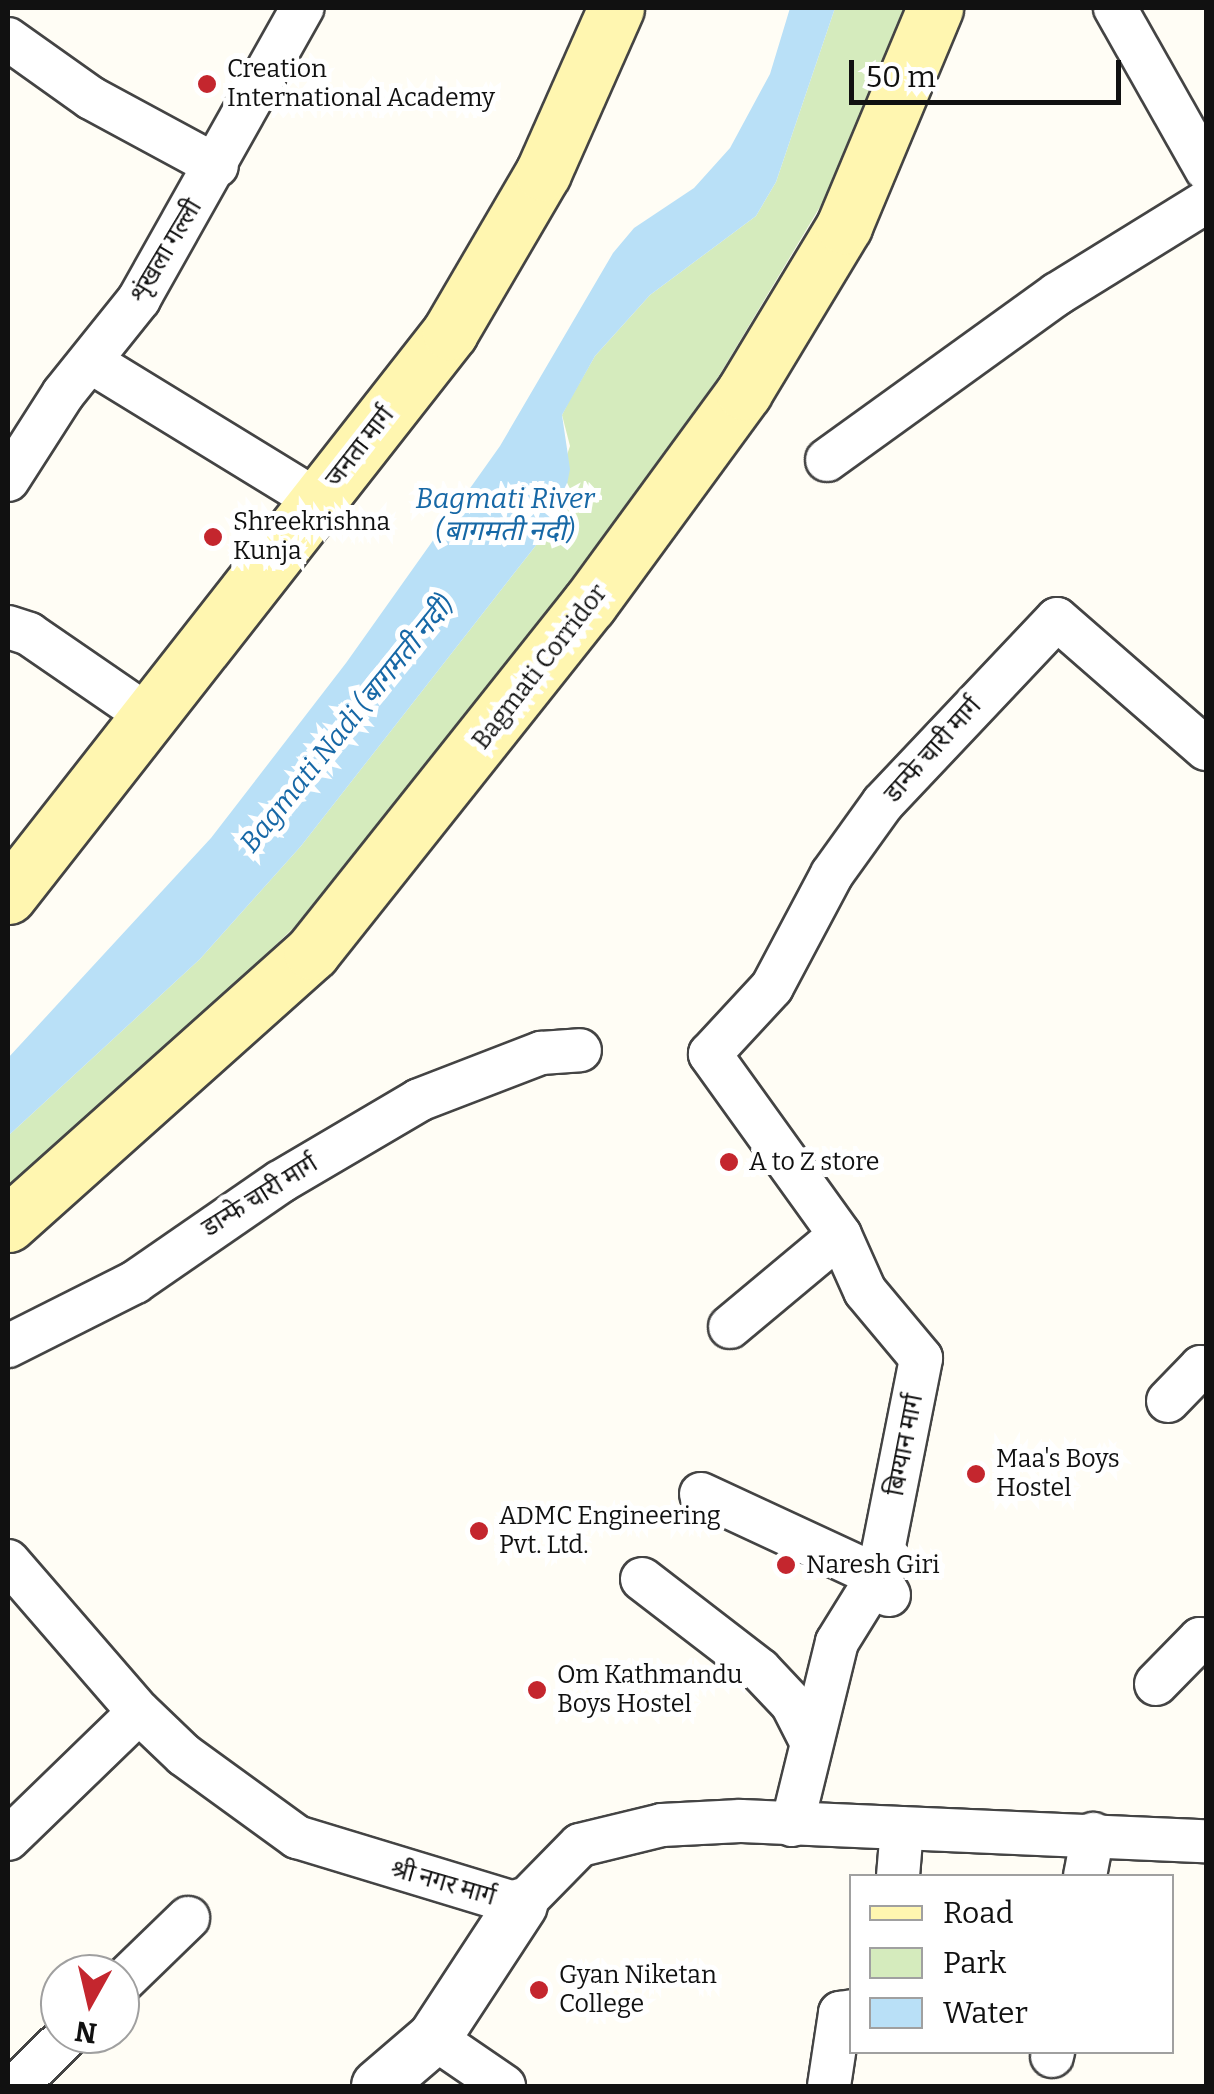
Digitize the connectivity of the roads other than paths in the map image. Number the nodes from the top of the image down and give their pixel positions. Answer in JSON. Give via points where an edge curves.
{"nodes":[{"id":1,"x":302,"y":8,"type":"edge"},
{"id":2,"x":616,"y":8,"type":"edge"},
{"id":3,"x":934,"y":8,"type":"edge"},
{"id":4,"x":1116,"y":8,"type":"edge"},
{"id":5,"x":8,"y":39,"type":"edge"},
{"id":6,"x":218,"y":166,"type":"junction"},
{"id":7,"x":1206,"y":169,"type":"edge"},
{"id":8,"x":1206,"y":202,"type":"edge"},
{"id":9,"x":91,"y":362,"type":"junction"},
{"id":10,"x":828,"y":460,"type":"dead end"},
{"id":11,"x":8,"y":476,"type":"edge"},
{"id":12,"x":318,"y":501,"type":"junction"},
{"id":13,"x":8,"y":627,"type":"edge"},
{"id":14,"x":147,"y":714,"type":"junction"},
{"id":15,"x":1200,"y":729,"type":"edge"},
{"id":16,"x":8,"y":896,"type":"edge"},
{"id":17,"x":580,"y":1050,"type":"dead end"},
{"id":18,"x":710,"y":1054,"type":"joint"},
{"id":19,"x":8,"y":1224,"type":"edge"},
{"id":20,"x":840,"y":1236,"type":"junction"},
{"id":21,"x":730,"y":1327,"type":"dead end"},
{"id":22,"x":8,"y":1346,"type":"edge"},
{"id":23,"x":1206,"y":1371,"type":"edge"},
{"id":24,"x":1168,"y":1402,"type":"dead end"},
{"id":25,"x":701,"y":1494,"type":"dead end"},
{"id":26,"x":8,"y":1561,"type":"edge"},
{"id":27,"x":642,"y":1579,"type":"dead end"},
{"id":28,"x":883,"y":1585,"type":"junction"},
{"id":29,"x":1204,"y":1639,"type":"edge"},
{"id":30,"x":1156,"y":1684,"type":"dead end"},
{"id":31,"x":139,"y":1712,"type":"junction"},
{"id":32,"x":808,"y":1738,"type":"junction"},
{"id":33,"x":792,"y":1824,"type":"junction"},
{"id":34,"x":902,"y":1828,"type":"junction"},
{"id":35,"x":1094,"y":1834,"type":"junction"},
{"id":36,"x":8,"y":1839,"type":"edge"},
{"id":37,"x":1206,"y":1841,"type":"edge"},
{"id":38,"x":898,"y":1874,"type":"edge"},
{"id":39,"x":1086,"y":1874,"type":"edge"},
{"id":40,"x":521,"y":1905,"type":"junction"},
{"id":41,"x":188,"y":1918,"type":"dead end"},
{"id":42,"x":140,"y":1965,"type":"edge"},
{"id":43,"x":849,"y":2011,"type":"edge"},
{"id":44,"x":434,"y":2038,"type":"junction"},
{"id":45,"x":49,"y":2054,"type":"edge"},
{"id":46,"x":16,"y":2086,"type":"edge"},
{"id":47,"x":378,"y":2086,"type":"edge"},
{"id":48,"x":504,"y":2086,"type":"edge"},
{"id":49,"x":829,"y":2086,"type":"edge"}],
"edges":[{"from":1,"to":6,"type":"street","name":"शृंखला गल्ली"},
{"from":2,"to":12,"type":"main road","name":"जनता मार्ग","via":[[508,240],[450,332]]},
{"from":3,"to":19,"type":"main road","name":"Bagmati Corridor","via":[[844,226],[744,392],[589,604],[312,952]]},
{"from":4,"to":7,"type":"street"},
{"from":5,"to":6,"type":"street","via":[[92,98]]},
{"from":6,"to":9,"type":"street","name":"शृंखला गल्ली","via":[[139,300]]},
{"from":8,"to":10,"type":"street","via":[[1057,294]]},
{"from":9,"to":11,"type":"street","name":"शृंखला गल्ली"},
{"from":9,"to":12,"type":"street"},
{"from":12,"to":14,"type":"main road","name":"जनता मार्ग"},
{"from":13,"to":14,"type":"street"},
{"from":14,"to":16,"type":"main road","name":"जनता मार्ग"},
{"from":15,"to":18,"type":"street","name":"डान्फे चारी मार्ग","via":[[1057,618],[883,804],[832,874],[772,987]]},
{"from":17,"to":22,"type":"street","name":"डान्फे चारी मार्ग","via":[[542,1053],[420,1100],[280,1182],[135,1282]]},
{"from":18,"to":20,"type":"street","name":"बिग्यान मार्ग"},
{"from":20,"to":21,"type":"street"},
{"from":20,"to":28,"type":"street","name":"बिग्यान मार्ग","via":[[865,1291],[921,1358]]},
{"from":23,"to":24,"type":"street","via":[[1201,1367]]},
{"from":25,"to":28,"type":"street"},
{"from":26,"to":31,"type":"street","name":"श्री नगर मार्ग"},
{"from":27,"to":32,"type":"street","via":[[760,1670],[792,1704]]},
{"from":28,"to":32,"type":"street","name":"बिग्यान मार्ग","via":[[836,1642]]},
{"from":29,"to":30,"type":"street"},
{"from":31,"to":36,"type":"street"},
{"from":31,"to":40,"type":"street","name":"श्री नगर मार्ग","via":[[184,1755],[297,1837]]},
{"from":32,"to":33,"type":"street","name":"बिग्यान मार्ग"},
{"from":33,"to":34,"type":"street","name":"श्री नगर मार्ग"},
{"from":33,"to":40,"type":"street","name":"श्री नगर मार्ग","via":[[626,1829],[580,1845]]},
{"from":34,"to":35,"type":"street","name":"श्री नगर मार्ग"},
{"from":34,"to":38,"type":"street"},
{"from":35,"to":37,"type":"street","name":"श्री नगर मार्ग"},
{"from":35,"to":39,"type":"street"},
{"from":40,"to":44,"type":"street"},
{"from":41,"to":42,"type":"street"},
{"from":43,"to":49,"type":"street","via":[[840,2013]]},
{"from":44,"to":47,"type":"street"},
{"from":44,"to":48,"type":"street"},
{"from":45,"to":46,"type":"street"}]}
